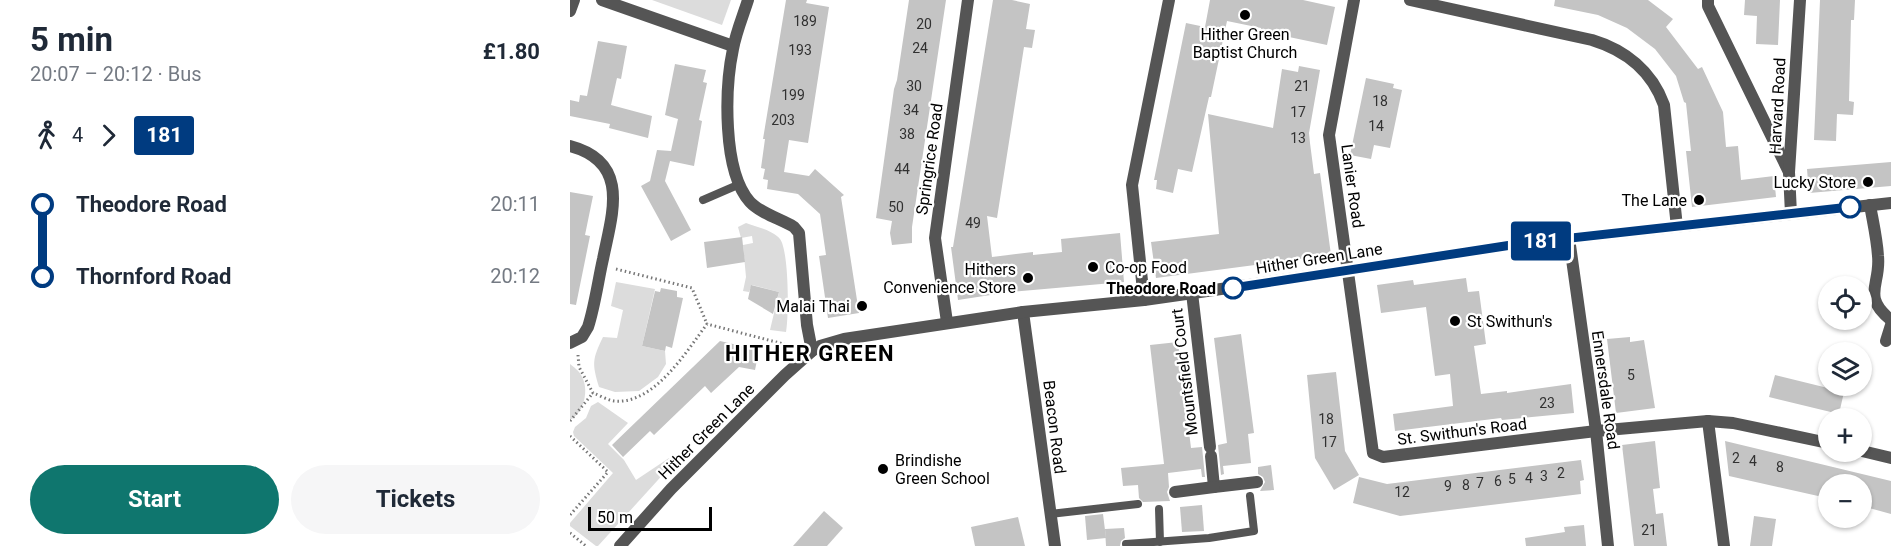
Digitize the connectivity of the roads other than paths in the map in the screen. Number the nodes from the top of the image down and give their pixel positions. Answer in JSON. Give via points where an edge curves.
{"nodes":[{"id":1,"x":574,"y":0,"type":"edge"},
{"id":2,"x":602,"y":0,"type":"edge"},
{"id":3,"x":748,"y":0,"type":"edge"},
{"id":4,"x":968,"y":0,"type":"edge"},
{"id":5,"x":1169,"y":0,"type":"edge"},
{"id":6,"x":1354,"y":0,"type":"edge"},
{"id":7,"x":1410,"y":0,"type":"edge"},
{"id":8,"x":1708,"y":0,"type":"edge"},
{"id":9,"x":1800,"y":0,"type":"edge"},
{"id":10,"x":570,"y":11,"type":"edge"},
{"id":11,"x":733,"y":46,"type":"junction"},
{"id":12,"x":570,"y":146,"type":"edge"},
{"id":13,"x":1789,"y":172,"type":"junction"},
{"id":14,"x":740,"y":184,"type":"junction"},
{"id":15,"x":703,"y":200,"type":"dead end"},
{"id":16,"x":1891,"y":203,"type":"edge"},
{"id":17,"x":1870,"y":205,"type":"junction"},
{"id":18,"x":1791,"y":214,"type":"junction"},
{"id":19,"x":1677,"y":227,"type":"junction"},
{"id":20,"x":1569,"y":238,"type":"junction"},
{"id":21,"x":1348,"y":270,"type":"junction"},
{"id":22,"x":1192,"y":293,"type":"junction"},
{"id":23,"x":1144,"y":300,"type":"junction"},
{"id":24,"x":1023,"y":312,"type":"junction"},
{"id":25,"x":1891,"y":320,"type":"edge"},
{"id":26,"x":946,"y":322,"type":"junction"},
{"id":27,"x":1891,"y":325,"type":"edge"},
{"id":28,"x":1886,"y":341,"type":"dead end"},
{"id":29,"x":573,"y":342,"type":"edge"},
{"id":30,"x":812,"y":351,"type":"junction"},
{"id":31,"x":1708,"y":421,"type":"junction"},
{"id":32,"x":1596,"y":431,"type":"junction"},
{"id":33,"x":1818,"y":441,"type":"edge"},
{"id":34,"x":1872,"y":453,"type":"edge"},
{"id":35,"x":1891,"y":458,"type":"edge"},
{"id":36,"x":1257,"y":482,"type":"dead end"},
{"id":37,"x":1214,"y":487,"type":"junction"},
{"id":38,"x":1175,"y":492,"type":"dead end"},
{"id":39,"x":1250,"y":496,"type":"dead end"},
{"id":40,"x":1138,"y":504,"type":"dead end"},
{"id":41,"x":1159,"y":509,"type":"dead end"},
{"id":42,"x":1050,"y":514,"type":"junction"},
{"id":43,"x":1160,"y":542,"type":"junction"},
{"id":44,"x":1126,"y":544,"type":"dead end"},
{"id":45,"x":620,"y":546,"type":"edge"},
{"id":46,"x":1055,"y":546,"type":"edge"},
{"id":47,"x":1608,"y":546,"type":"edge"},
{"id":48,"x":1724,"y":546,"type":"edge"}],
"edges":[{"from":1,"to":10,"type":"street"},
{"from":2,"to":11,"type":"street"},
{"from":3,"to":11,"type":"street"},
{"from":4,"to":26,"type":"street","name":"Springrice Road","via":[[935,238]]},
{"from":5,"to":23,"type":"street","via":[[1132,185]]},
{"from":6,"to":21,"type":"street","name":"Lanier Road","via":[[1329,135]]},
{"from":7,"to":19,"type":"street","via":[[1592,40],[1624,53],[1638,64],[1660,93],[1664,105]]},
{"from":8,"to":13,"type":"street"},
{"from":9,"to":13,"type":"street","name":"Harvard Road"},
{"from":11,"to":14,"type":"street","via":[[728,132]]},
{"from":12,"to":29,"type":"street","via":[[599,160],[614,195],[588,327]]},
{"from":13,"to":18,"type":"street","name":"Harvard Road"},
{"from":14,"to":15,"type":"lane"},
{"from":14,"to":30,"type":"street","via":[[750,203],[799,233]]},
{"from":16,"to":17,"type":"street","name":"Hither Green Lane"},
{"from":17,"to":18,"type":"street","name":"Hither Green Lane"},
{"from":17,"to":25,"type":"street","via":[[1879,259],[1874,296],[1880,311]]},
{"from":18,"to":19,"type":"street","name":"Hither Green Lane"},
{"from":19,"to":20,"type":"street","name":"Hither Green Lane"},
{"from":20,"to":21,"type":"street","name":"Hither Green Lane"},
{"from":20,"to":32,"type":"street","name":"Ennersdale Road"},
{"from":21,"to":22,"type":"street","name":"Hither Green Lane"},
{"from":21,"to":32,"type":"street","name":"St. Swithun's Road","via":[[1373,453],[1383,457]]},
{"from":22,"to":23,"type":"street","name":"Hither Green Lane"},
{"from":22,"to":37,"type":"street","name":"Mountsfield Court"},
{"from":23,"to":24,"type":"street","name":"Hither Green Lane"},
{"from":24,"to":26,"type":"street","name":"Hither Green Lane"},
{"from":24,"to":42,"type":"street","name":"Beacon Road"},
{"from":26,"to":30,"type":"street","name":"Hither Green Lane","via":[[844,339]]},
{"from":27,"to":28,"type":"street"},
{"from":30,"to":45,"type":"street","name":"Hither Green Lane"},
{"from":31,"to":32,"type":"street"},
{"from":31,"to":33,"type":"street"},
{"from":31,"to":48,"type":"street"},
{"from":32,"to":47,"type":"street","name":"Ennersdale Road"},
{"from":34,"to":35,"type":"street"},
{"from":36,"to":37,"type":"street"},
{"from":37,"to":38,"type":"street"},
{"from":39,"to":43,"type":"lane","via":[[1254,531]]},
{"from":40,"to":42,"type":"lane"},
{"from":41,"to":43,"type":"lane"},
{"from":42,"to":46,"type":"street","name":"Beacon Road"},
{"from":43,"to":44,"type":"lane"}]}
